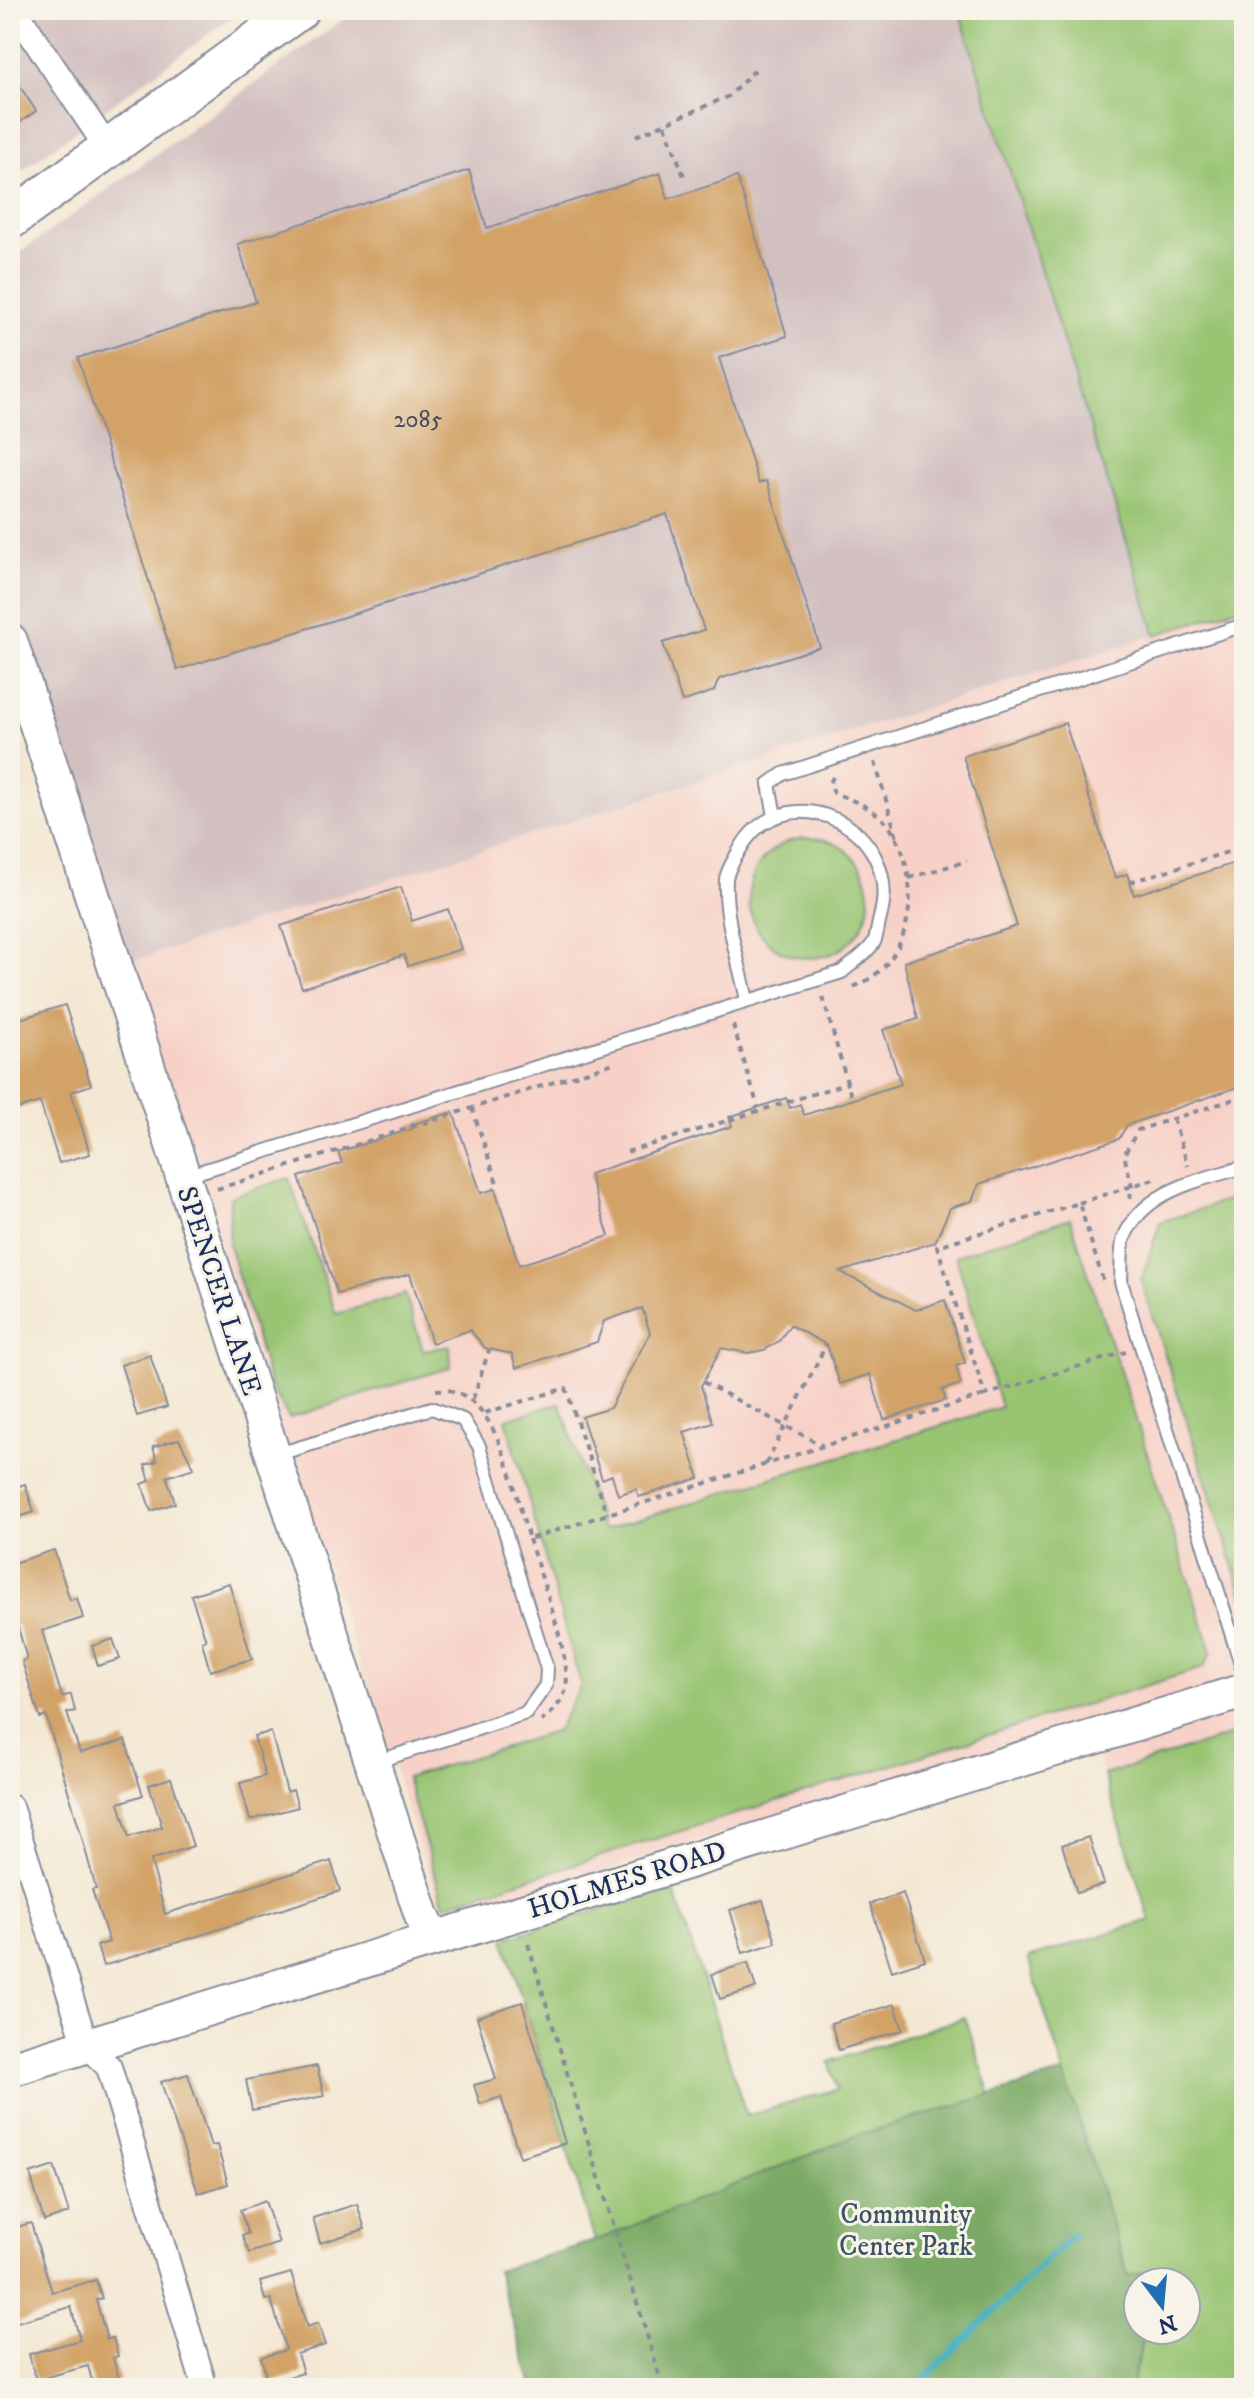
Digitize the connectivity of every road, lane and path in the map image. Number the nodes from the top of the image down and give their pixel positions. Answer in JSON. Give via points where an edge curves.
{"nodes":[{"id":1,"x":15,"y":10,"type":"edge"},
{"id":2,"x":299,"y":10,"type":"edge"},
{"id":3,"x":757,"y":68,"type":"dead end"},
{"id":4,"x":665,"y":125,"type":"junction"},
{"id":5,"x":636,"y":136,"type":"dead end"},
{"id":6,"x":108,"y":149,"type":"junction"},
{"id":7,"x":685,"y":179,"type":"dead end"},
{"id":8,"x":10,"y":220,"type":"edge"},
{"id":9,"x":1244,"y":625,"type":"edge"},
{"id":10,"x":10,"y":641,"type":"edge"},
{"id":11,"x":861,"y":764,"type":"dead end"},
{"id":12,"x":834,"y":772,"type":"dead end"},
{"id":13,"x":775,"y":816,"type":"junction"},
{"id":14,"x":1244,"y":847,"type":"edge"},
{"id":15,"x":901,"y":851,"type":"junction"},
{"id":16,"x":967,"y":861,"type":"dead end"},
{"id":17,"x":909,"y":878,"type":"junction"},
{"id":18,"x":1130,"y":882,"type":"dead end"},
{"id":19,"x":846,"y":989,"type":"dead end"},
{"id":20,"x":834,"y":993,"type":"dead end"},
{"id":21,"x":747,"y":1000,"type":"junction"},
{"id":22,"x":748,"y":1020,"type":"dead end"},
{"id":23,"x":733,"y":1025,"type":"junction"},
{"id":24,"x":718,"y":1030,"type":"dead end"},
{"id":25,"x":630,"y":1058,"type":"dead end"},
{"id":26,"x":848,"y":1083,"type":"junction"},
{"id":27,"x":1244,"y":1096,"type":"edge"},
{"id":28,"x":852,"y":1100,"type":"dead end"},
{"id":29,"x":758,"y":1107,"type":"dead end"},
{"id":30,"x":472,"y":1108,"type":"junction"},
{"id":31,"x":1173,"y":1119,"type":"junction"},
{"id":32,"x":627,"y":1152,"type":"dead end"},
{"id":33,"x":1244,"y":1167,"type":"edge"},
{"id":34,"x":1189,"y":1168,"type":"dead end"},
{"id":35,"x":186,"y":1187,"type":"junction"},
{"id":36,"x":495,"y":1189,"type":"dead end"},
{"id":37,"x":1123,"y":1211,"type":"dead end"},
{"id":38,"x":1107,"y":1257,"type":"dead end"},
{"id":39,"x":1122,"y":1337,"type":"dead end"},
{"id":40,"x":826,"y":1345,"type":"dead end"},
{"id":41,"x":489,"y":1350,"type":"dead end"},
{"id":42,"x":1126,"y":1352,"type":"junction"},
{"id":43,"x":1131,"y":1366,"type":"dead end"},
{"id":44,"x":703,"y":1382,"type":"dead end"},
{"id":45,"x":428,"y":1391,"type":"dead end"},
{"id":46,"x":985,"y":1395,"type":"junction"},
{"id":47,"x":473,"y":1399,"type":"junction"},
{"id":48,"x":485,"y":1413,"type":"junction"},
{"id":49,"x":785,"y":1426,"type":"junction"},
{"id":50,"x":823,"y":1446,"type":"junction"},
{"id":51,"x":272,"y":1456,"type":"junction"},
{"id":52,"x":766,"y":1464,"type":"junction"},
{"id":53,"x":607,"y":1514,"type":"junction"},
{"id":54,"x":529,"y":1539,"type":"junction"},
{"id":55,"x":1244,"y":1674,"type":"edge"},
{"id":56,"x":1244,"y":1691,"type":"edge"},
{"id":57,"x":530,"y":1728,"type":"dead end"},
{"id":58,"x":374,"y":1762,"type":"junction"},
{"id":59,"x":10,"y":1807,"type":"edge"},
{"id":60,"x":433,"y":1939,"type":"junction"},
{"id":61,"x":528,"y":1944,"type":"dead end"},
{"id":62,"x":86,"y":2045,"type":"junction"},
{"id":63,"x":10,"y":2069,"type":"edge"},
{"id":64,"x":205,"y":2388,"type":"edge"},
{"id":65,"x":663,"y":2388,"type":"edge"}],
"edges":[{"from":1,"to":6,"type":"street"},
{"from":2,"to":6,"type":"main road"},
{"from":3,"to":4,"type":"path","via":[[729,96]]},
{"from":4,"to":5,"type":"path"},
{"from":4,"to":7,"type":"path"},
{"from":6,"to":8,"type":"main road"},
{"from":9,"to":13,"type":"lane","via":[[783,774],[769,784]]},
{"from":10,"to":35,"type":"street","name":"SPENCER LANE"},
{"from":11,"to":15,"type":"path","via":[[875,760]]},
{"from":12,"to":15,"type":"path","via":[[834,793],[864,803],[890,827]]},
{"from":13,"to":21,"type":"lane","via":[[744,840],[726,876],[728,913]]},
{"from":13,"to":21,"type":"lane","via":[[820,813],[856,830],[876,853],[886,897],[874,943],[842,972]]},
{"from":14,"to":18,"type":"path"},
{"from":15,"to":17,"type":"path"},
{"from":16,"to":17,"type":"path"},
{"from":17,"to":19,"type":"path","via":[[906,933],[887,963]]},
{"from":20,"to":26,"type":"path","via":[[823,997]]},
{"from":21,"to":35,"type":"lane"},
{"from":22,"to":23,"type":"path"},
{"from":23,"to":24,"type":"path"},
{"from":23,"to":29,"type":"path"},
{"from":25,"to":30,"type":"path"},
{"from":26,"to":28,"type":"path"},
{"from":26,"to":32,"type":"path"},
{"from":27,"to":31,"type":"path"},
{"from":30,"to":35,"type":"path"},
{"from":30,"to":36,"type":"path"},
{"from":31,"to":34,"type":"path"},
{"from":31,"to":37,"type":"path","via":[[1138,1130],[1124,1155],[1132,1186]]},
{"from":33,"to":55,"type":"lane","via":[[1177,1188],[1140,1211],[1123,1240],[1121,1282]]},
{"from":35,"to":51,"type":"street","name":"SPENCER LANE"},
{"from":38,"to":46,"type":"path","via":[[1104,1281],[1079,1203],[937,1246]]},
{"from":39,"to":42,"type":"path"},
{"from":40,"to":49,"type":"path"},
{"from":41,"to":47,"type":"path"},
{"from":42,"to":43,"type":"path"},
{"from":42,"to":46,"type":"path"},
{"from":44,"to":49,"type":"path"},
{"from":45,"to":47,"type":"path","via":[[449,1388]]},
{"from":46,"to":50,"type":"path"},
{"from":47,"to":48,"type":"path"},
{"from":48,"to":53,"type":"path","via":[[566,1388]]},
{"from":48,"to":54,"type":"path"},
{"from":49,"to":50,"type":"path"},
{"from":49,"to":52,"type":"path"},
{"from":50,"to":52,"type":"path"},
{"from":51,"to":58,"type":"street","name":"SPENCER LANE"},
{"from":51,"to":58,"type":"lane","via":[[432,1408],[463,1420],[479,1446],[547,1669],[546,1685],[526,1713]]},
{"from":52,"to":53,"type":"path"},
{"from":53,"to":54,"type":"path"},
{"from":54,"to":57,"type":"path","via":[[566,1661],[566,1691],[550,1716]]},
{"from":56,"to":60,"type":"street","name":"HOLMES ROAD"},
{"from":58,"to":60,"type":"street","name":"SPENCER LANE"},
{"from":59,"to":62,"type":"street"},
{"from":60,"to":62,"type":"street","name":"HOLMES ROAD"},
{"from":61,"to":65,"type":"path"},
{"from":62,"to":63,"type":"street","name":"HOLMES ROAD"},
{"from":62,"to":64,"type":"street","via":[[109,2067]]}]}
